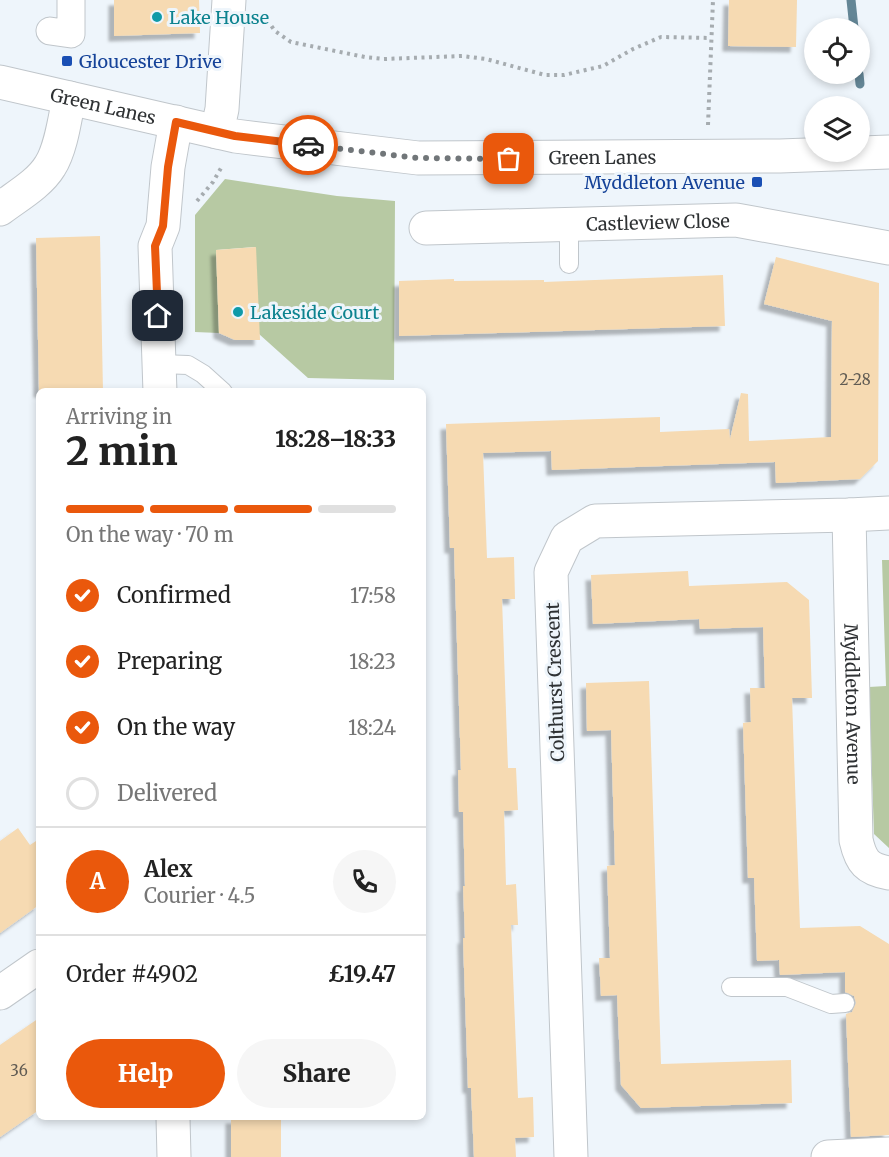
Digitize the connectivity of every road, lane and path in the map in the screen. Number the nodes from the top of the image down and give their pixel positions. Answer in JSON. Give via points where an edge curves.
{"nodes":[{"id":1,"x":71,"y":0,"type":"edge"},
{"id":2,"x":713,"y":0,"type":"edge"},
{"id":3,"x":229,"y":10,"type":"edge"},
{"id":4,"x":50,"y":30,"type":"dead end"},
{"id":5,"x":711,"y":38,"type":"junction"},
{"id":6,"x":0,"y":82,"type":"edge"},
{"id":7,"x":69,"y":98,"type":"junction"},
{"id":8,"x":176,"y":122,"type":"junction"},
{"id":9,"x":708,"y":126,"type":"dead end"},
{"id":10,"x":217,"y":132,"type":"junction"},
{"id":11,"x":889,"y":152,"type":"edge"},
{"id":12,"x":221,"y":168,"type":"dead end"},
{"id":13,"x":195,"y":203,"type":"dead end"},
{"id":14,"x":0,"y":209,"type":"edge"},
{"id":15,"x":569,"y":225,"type":"junction"},
{"id":16,"x":426,"y":228,"type":"dead end"},
{"id":17,"x":889,"y":248,"type":"edge"},
{"id":18,"x":569,"y":264,"type":"dead end"},
{"id":19,"x":160,"y":378,"type":"edge"},
{"id":20,"x":219,"y":388,"type":"edge"},
{"id":21,"x":889,"y":513,"type":"edge"},
{"id":22,"x":849,"y":515,"type":"junction"},
{"id":23,"x":889,"y":873,"type":"edge"},
{"id":24,"x":36,"y":968,"type":"edge"},
{"id":25,"x":731,"y":987,"type":"dead end"},
{"id":26,"x":0,"y":993,"type":"edge"},
{"id":27,"x":845,"y":1003,"type":"dead end"},
{"id":28,"x":173,"y":1120,"type":"edge"},
{"id":29,"x":889,"y":1155,"type":"edge"},
{"id":30,"x":174,"y":1157,"type":"edge"},
{"id":31,"x":571,"y":1157,"type":"edge"},
{"id":32,"x":828,"y":1157,"type":"edge"}],
"edges":[{"from":1,"to":4,"type":"street","via":[[71,34]]},
{"from":2,"to":5,"type":"path"},
{"from":3,"to":5,"type":"path","via":[[270,24],[291,42],[384,59],[486,59],[544,75],[564,75],[603,66],[661,37]]},
{"from":3,"to":10,"type":"street"},
{"from":5,"to":9,"type":"path"},
{"from":6,"to":7,"type":"street","name":"Green Lanes"},
{"from":7,"to":8,"type":"street","name":"Green Lanes"},
{"from":7,"to":14,"type":"street","via":[[51,165],[34,184]]},
{"from":8,"to":10,"type":"street","name":"Green Lanes"},
{"from":8,"to":19,"type":"street","via":[[163,226],[155,246]]},
{"from":10,"to":11,"type":"street","name":"Green Lanes","via":[[418,158]]},
{"from":12,"to":13,"type":"path"},
{"from":15,"to":16,"type":"street","name":"Castleview Close"},
{"from":15,"to":17,"type":"street","name":"Castleview Close","via":[[736,220]]},
{"from":15,"to":18,"type":"lane"},
{"from":19,"to":20,"type":"lane","via":[[188,365]]},
{"from":21,"to":22,"type":"street","name":"Colthurst Crescent"},
{"from":22,"to":23,"type":"street","name":"Myddleton Avenue","via":[[856,840],[859,855],[868,866]]},
{"from":22,"to":31,"type":"street","name":"Colthurst Crescent","via":[[595,521],[567,538],[551,572]]},
{"from":24,"to":26,"type":"street"},
{"from":25,"to":27,"type":"lane","via":[[787,987],[831,1004]]},
{"from":28,"to":30,"type":"street"},
{"from":29,"to":32,"type":"street"}]}
